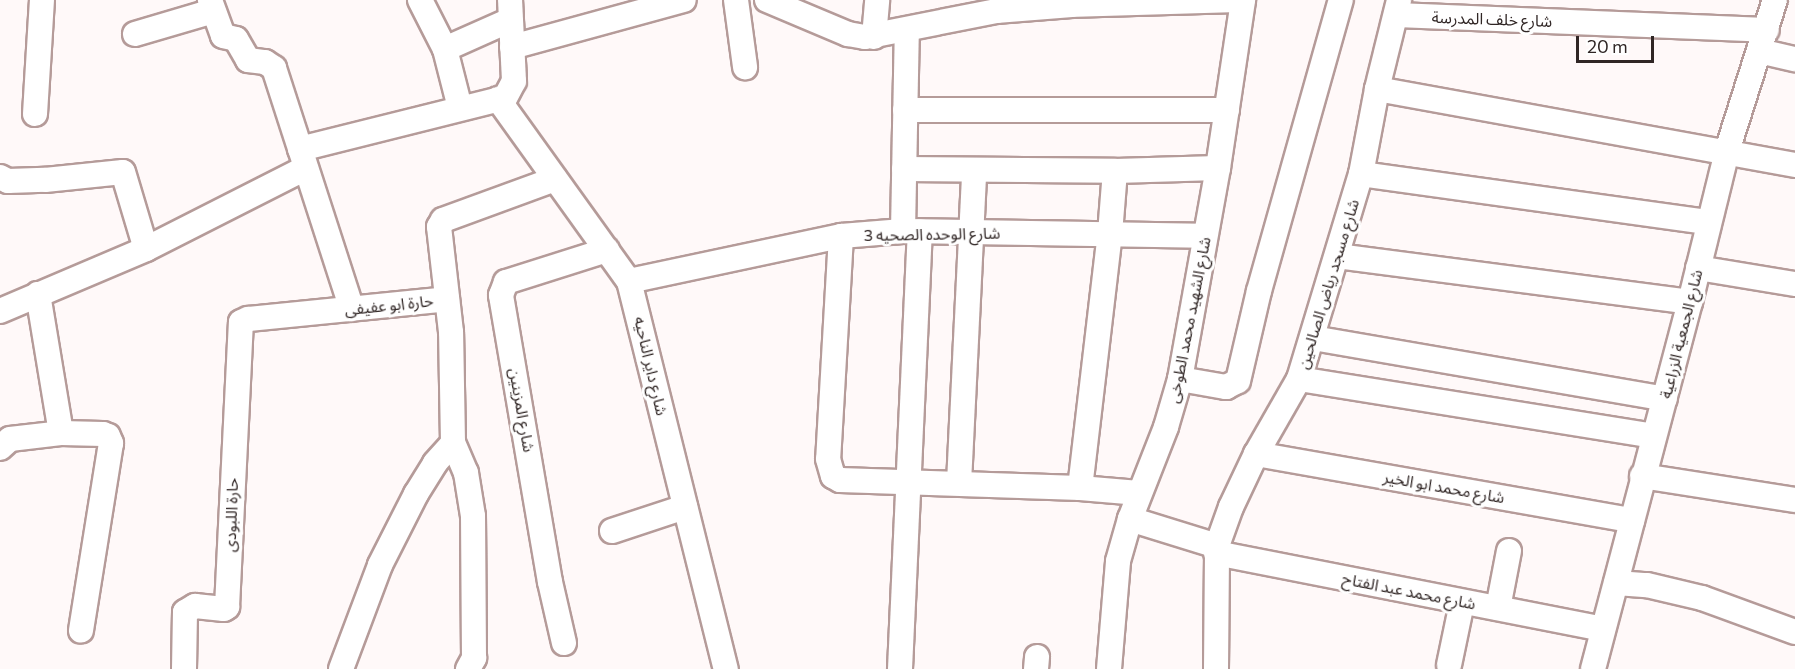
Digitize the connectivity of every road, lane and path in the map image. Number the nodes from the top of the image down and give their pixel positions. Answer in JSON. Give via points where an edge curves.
{"nodes":[{"id":1,"x":42,"y":0,"type":"edge"},
{"id":2,"x":420,"y":0,"type":"edge"},
{"id":3,"x":684,"y":0,"type":"edge"},
{"id":4,"x":736,"y":0,"type":"edge"},
{"id":5,"x":877,"y":0,"type":"edge"},
{"id":6,"x":1243,"y":0,"type":"edge"},
{"id":7,"x":1341,"y":0,"type":"edge"},
{"id":8,"x":1775,"y":0,"type":"edge"},
{"id":9,"x":1159,"y":1,"type":"edge"},
{"id":10,"x":777,"y":2,"type":"edge"},
{"id":11,"x":1072,"y":2,"type":"edge"},
{"id":12,"x":212,"y":5,"type":"edge"},
{"id":13,"x":996,"y":5,"type":"edge"},
{"id":14,"x":1398,"y":8,"type":"edge"},
{"id":15,"x":510,"y":10,"type":"edge"},
{"id":16,"x":907,"y":30,"type":"junction"},
{"id":17,"x":135,"y":34,"type":"dead end"},
{"id":18,"x":874,"y":37,"type":"junction"},
{"id":19,"x":1763,"y":40,"type":"junction"},
{"id":20,"x":512,"y":47,"type":"junction"},
{"id":21,"x":445,"y":49,"type":"junction"},
{"id":22,"x":1795,"y":58,"type":"edge"},
{"id":23,"x":745,"y":67,"type":"dead end"},
{"id":24,"x":1377,"y":89,"type":"junction"},
{"id":25,"x":501,"y":98,"type":"junction"},
{"id":26,"x":460,"y":108,"type":"junction"},
{"id":27,"x":905,"y":110,"type":"junction"},
{"id":28,"x":1227,"y":110,"type":"junction"},
{"id":29,"x":35,"y":114,"type":"dead end"},
{"id":30,"x":1727,"y":151,"type":"junction"},
{"id":31,"x":303,"y":159,"type":"junction"},
{"id":32,"x":1795,"y":165,"type":"edge"},
{"id":33,"x":1218,"y":168,"type":"junction"},
{"id":34,"x":904,"y":169,"type":"junction"},
{"id":35,"x":974,"y":171,"type":"junction"},
{"id":36,"x":1114,"y":171,"type":"junction"},
{"id":37,"x":1361,"y":174,"type":"junction"},
{"id":38,"x":0,"y":177,"type":"edge"},
{"id":39,"x":555,"y":179,"type":"junction"},
{"id":40,"x":1709,"y":222,"type":"junction"},
{"id":41,"x":912,"y":231,"type":"junction"},
{"id":42,"x":971,"y":232,"type":"junction"},
{"id":43,"x":1110,"y":234,"type":"junction"},
{"id":44,"x":841,"y":236,"type":"junction"},
{"id":45,"x":1205,"y":236,"type":"junction"},
{"id":46,"x":146,"y":249,"type":"junction"},
{"id":47,"x":606,"y":250,"type":"junction"},
{"id":48,"x":1337,"y":256,"type":"junction"},
{"id":49,"x":1698,"y":268,"type":"junction"},
{"id":50,"x":629,"y":281,"type":"junction"},
{"id":51,"x":1795,"y":284,"type":"edge"},
{"id":52,"x":38,"y":294,"type":"junction"},
{"id":53,"x":447,"y":299,"type":"junction"},
{"id":54,"x":1690,"y":302,"type":"junction"},
{"id":55,"x":352,"y":309,"type":"junction"},
{"id":56,"x":0,"y":311,"type":"edge"},
{"id":57,"x":241,"y":322,"type":"joint"},
{"id":58,"x":1313,"y":338,"type":"junction"},
{"id":59,"x":1179,"y":379,"type":"junction"},
{"id":60,"x":1299,"y":379,"type":"junction"},
{"id":61,"x":1665,"y":399,"type":"junction"},
{"id":62,"x":61,"y":433,"type":"junction"},
{"id":63,"x":1653,"y":436,"type":"junction"},
{"id":64,"x":453,"y":443,"type":"junction"},
{"id":65,"x":0,"y":448,"type":"edge"},
{"id":66,"x":1256,"y":454,"type":"junction"},
{"id":67,"x":1642,"y":476,"type":"junction"},
{"id":68,"x":907,"y":483,"type":"junction"},
{"id":69,"x":959,"y":483,"type":"junction"},
{"id":70,"x":1080,"y":488,"type":"junction"},
{"id":71,"x":1139,"y":493,"type":"junction"},
{"id":72,"x":1795,"y":500,"type":"edge"},
{"id":73,"x":685,"y":507,"type":"junction"},
{"id":74,"x":1130,"y":519,"type":"junction"},
{"id":75,"x":1632,"y":520,"type":"junction"},
{"id":76,"x":612,"y":531,"type":"dead end"},
{"id":77,"x":1216,"y":549,"type":"junction"},
{"id":78,"x":1509,"y":551,"type":"dead end"},
{"id":79,"x":1617,"y":583,"type":"junction"},
{"id":80,"x":1462,"y":603,"type":"junction"},
{"id":81,"x":1498,"y":608,"type":"junction"},
{"id":82,"x":1603,"y":628,"type":"junction"},
{"id":83,"x":81,"y":631,"type":"dead end"},
{"id":84,"x":1795,"y":632,"type":"edge"},
{"id":85,"x":564,"y":643,"type":"dead end"},
{"id":86,"x":1449,"y":665,"type":"dead end"},
{"id":87,"x":184,"y":669,"type":"edge"},
{"id":88,"x":341,"y":669,"type":"edge"},
{"id":89,"x":468,"y":669,"type":"edge"},
{"id":90,"x":726,"y":669,"type":"edge"},
{"id":91,"x":900,"y":669,"type":"edge"},
{"id":92,"x":1108,"y":669,"type":"edge"},
{"id":93,"x":1216,"y":669,"type":"edge"},
{"id":94,"x":1593,"y":669,"type":"edge"}],
"edges":[{"from":1,"to":29,"type":"street"},
{"from":2,"to":21,"type":"street"},
{"from":3,"to":20,"type":"street"},
{"from":4,"to":23,"type":"street"},
{"from":5,"to":18,"type":"street"},
{"from":6,"to":9,"type":"street"},
{"from":6,"to":28,"type":"street","name":"شارع الشهيد محمد الطوخى"},
{"from":7,"to":59,"type":"street","via":[[1259,291],[1238,381],[1226,387]]},
{"from":8,"to":19,"type":"street","name":"شارع الجمعية الزراعية"},
{"from":9,"to":11,"type":"street"},
{"from":10,"to":18,"type":"street","via":[[848,34]]},
{"from":11,"to":13,"type":"street"},
{"from":12,"to":17,"type":"street"},
{"from":12,"to":31,"type":"street","via":[[223,36],[236,39],[248,60],[265,62],[274,68]]},
{"from":13,"to":16,"type":"street"},
{"from":14,"to":19,"type":"street","name":"شارع خلف المدرسة"},
{"from":14,"to":24,"type":"street","name":"شارع مسجد رياض الصالحين"},
{"from":15,"to":20,"type":"street"},
{"from":15,"to":21,"type":"street"},
{"from":16,"to":18,"type":"street"},
{"from":16,"to":27,"type":"street"},
{"from":19,"to":22,"type":"street","name":"شارع خلف المدرسة"},
{"from":19,"to":30,"type":"street","name":"شارع الجمعية الزراعية"},
{"from":20,"to":25,"type":"street","via":[[514,81]]},
{"from":21,"to":26,"type":"street"},
{"from":24,"to":30,"type":"street"},
{"from":24,"to":37,"type":"street","name":"شارع مسجد رياض الصالحين"},
{"from":25,"to":26,"type":"street"},
{"from":25,"to":39,"type":"street","name":"شارع داير الناحيه"},
{"from":26,"to":31,"type":"street"},
{"from":27,"to":28,"type":"street"},
{"from":27,"to":34,"type":"street"},
{"from":28,"to":33,"type":"street","name":"شارع الشهيد محمد الطوخى"},
{"from":30,"to":32,"type":"street"},
{"from":30,"to":40,"type":"street","name":"شارع الجمعية الزراعية"},
{"from":31,"to":46,"type":"street"},
{"from":31,"to":55,"type":"street"},
{"from":33,"to":36,"type":"street"},
{"from":33,"to":45,"type":"street","name":"شارع الشهيد محمد الطوخى"},
{"from":34,"to":35,"type":"street"},
{"from":34,"to":41,"type":"street"},
{"from":35,"to":36,"type":"street"},
{"from":35,"to":42,"type":"street"},
{"from":36,"to":43,"type":"street"},
{"from":37,"to":40,"type":"street"},
{"from":37,"to":48,"type":"street","name":"شارع مسجد رياض الصالحين"},
{"from":38,"to":46,"type":"street","via":[[8,181],[45,180],[123,172]]},
{"from":39,"to":47,"type":"street","name":"شارع داير الناحيه"},
{"from":39,"to":53,"type":"street","name":"حارة ابو عفيفى","via":[[443,220],[439,227]]},
{"from":40,"to":49,"type":"street","name":"شارع الجمعية الزراعية"},
{"from":41,"to":42,"type":"street","name":"شارع الوحده الصحيه 3"},
{"from":41,"to":44,"type":"street","name":"شارع الوحده الصحيه 3"},
{"from":41,"to":68,"type":"street"},
{"from":42,"to":43,"type":"street","name":"شارع الوحده الصحيه 3"},
{"from":42,"to":69,"type":"street"},
{"from":43,"to":45,"type":"street","name":"شارع الوحده الصحيه 3"},
{"from":43,"to":70,"type":"street"},
{"from":44,"to":50,"type":"street","name":"شارع الوحده الصحيه 3"},
{"from":44,"to":68,"type":"street","via":[[829,469],[840,480]]},
{"from":45,"to":59,"type":"street","name":"شارع الشهيد محمد الطوخى"},
{"from":46,"to":52,"type":"street"},
{"from":47,"to":50,"type":"street","name":"شارع داير الناحيه"},
{"from":47,"to":85,"type":"street","name":"شارع المزينين","via":[[506,282],[501,295]]},
{"from":48,"to":54,"type":"street"},
{"from":48,"to":58,"type":"street","name":"شارع مسجد رياض الصالحين"},
{"from":49,"to":51,"type":"street"},
{"from":49,"to":54,"type":"street","name":"شارع الجمعية الزراعية"},
{"from":50,"to":73,"type":"street","name":"شارع داير الناحيه"},
{"from":52,"to":56,"type":"street"},
{"from":52,"to":62,"type":"street"},
{"from":53,"to":55,"type":"street","name":"حارة ابو عفيفى"},
{"from":53,"to":64,"type":"street"},
{"from":54,"to":61,"type":"street","name":"شارع الجمعية الزراعية"},
{"from":55,"to":57,"type":"street","name":"حارة ابو عفيفى"},
{"from":57,"to":87,"type":"street","name":"حارة اللبودى","via":[[227,607],[195,606],[185,612]]},
{"from":58,"to":60,"type":"street","name":"شارع مسجد رياض الصالحين"},
{"from":58,"to":61,"type":"street"},
{"from":59,"to":71,"type":"street","name":"شارع الشهيد محمد الطوخى","via":[[1166,427]]},
{"from":60,"to":63,"type":"street"},
{"from":60,"to":66,"type":"street","name":"شارع مسجد رياض الصالحين"},
{"from":61,"to":63,"type":"street","name":"شارع الجمعية الزراعية"},
{"from":62,"to":65,"type":"street","via":[[10,440]]},
{"from":62,"to":83,"type":"street","via":[[103,434],[111,443]]},
{"from":63,"to":67,"type":"street","name":"شارع الجمعية الزراعية"},
{"from":64,"to":88,"type":"street","via":[[416,494],[380,565]]},
{"from":64,"to":89,"type":"street","via":[[466,473],[473,516],[474,658]]},
{"from":66,"to":75,"type":"street","name":"شارع محمد ابو الخير"},
{"from":66,"to":77,"type":"street","name":"شارع مسجد رياض الصالحين"},
{"from":67,"to":72,"type":"street"},
{"from":67,"to":75,"type":"street","name":"شارع الجمعية الزراعية"},
{"from":68,"to":69,"type":"street"},
{"from":68,"to":91,"type":"street"},
{"from":69,"to":70,"type":"street"},
{"from":70,"to":71,"type":"street"},
{"from":71,"to":74,"type":"street","name":"شارع الشهيد محمد الطوخى"},
{"from":73,"to":76,"type":"street"},
{"from":73,"to":90,"type":"street","name":"شارع داير الناحيه"},
{"from":74,"to":77,"type":"street","name":"شارع محمد عبد الفتاح"},
{"from":74,"to":92,"type":"street","name":"شارع الشهيد محمد الطوخى","via":[[1118,561]]},
{"from":75,"to":79,"type":"street","name":"شارع الجمعية الزراعية"},
{"from":77,"to":80,"type":"street","name":"شارع محمد عبد الفتاح"},
{"from":77,"to":93,"type":"street","name":"شارع مسجد رياض الصالحين"},
{"from":78,"to":81,"type":"street"},
{"from":79,"to":82,"type":"street","name":"شارع الجمعية الزراعية"},
{"from":79,"to":84,"type":"street","via":[[1647,585],[1702,598]]},
{"from":80,"to":81,"type":"street","name":"شارع محمد عبد الفتاح"},
{"from":80,"to":86,"type":"street"},
{"from":81,"to":82,"type":"street","name":"شارع محمد عبد الفتاح"},
{"from":82,"to":94,"type":"street","name":"شارع الجمعية الزراعية"}]}
